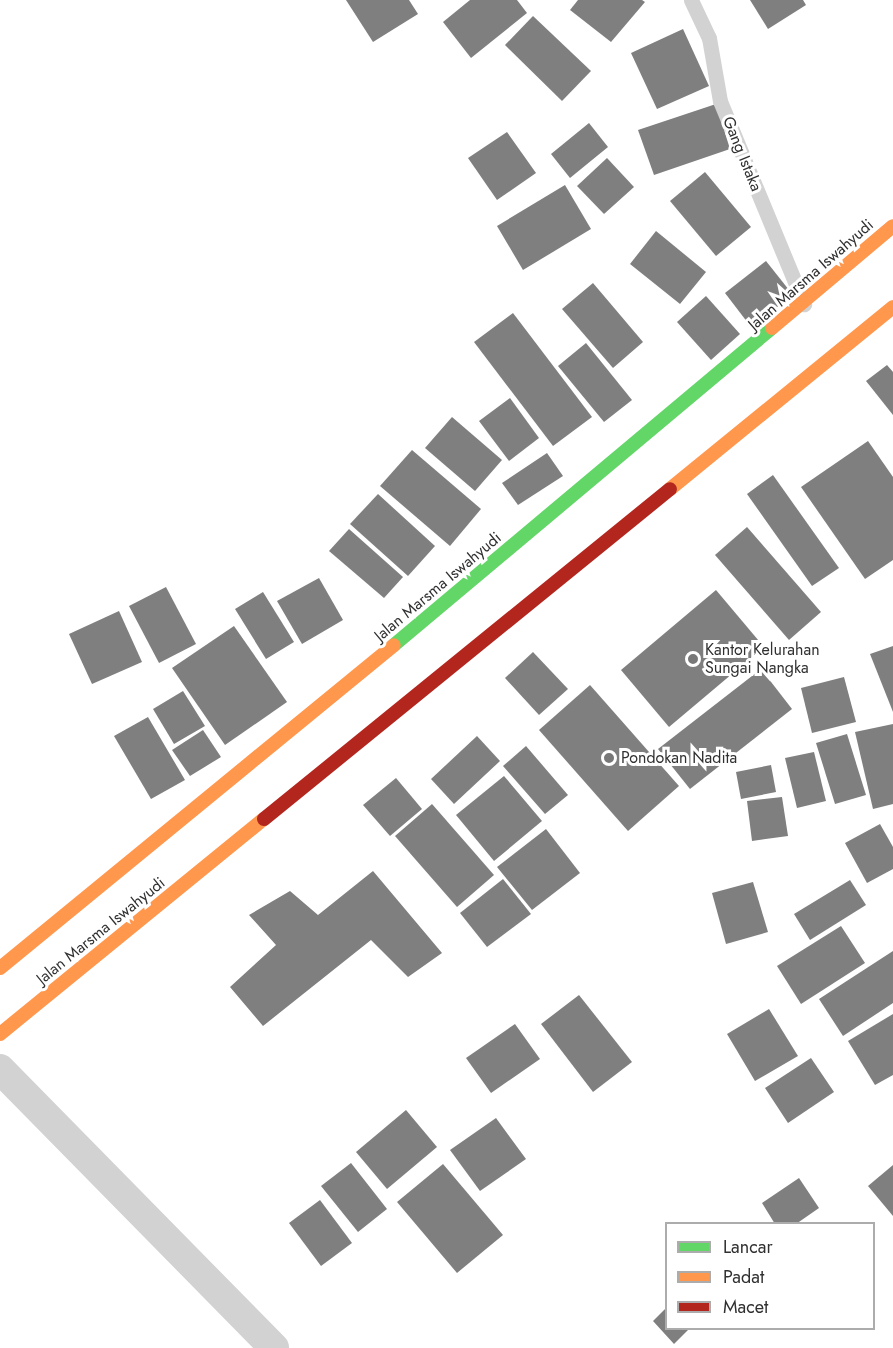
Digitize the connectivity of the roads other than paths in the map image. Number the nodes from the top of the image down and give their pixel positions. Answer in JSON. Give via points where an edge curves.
{"nodes":[{"id":1,"x":691,"y":0,"type":"edge"},
{"id":2,"x":893,"y":226,"type":"edge"},
{"id":3,"x":804,"y":304,"type":"junction"},
{"id":4,"x":893,"y":307,"type":"edge"},
{"id":5,"x":0,"y":968,"type":"edge"},
{"id":6,"x":0,"y":1034,"type":"edge"},
{"id":7,"x":0,"y":1069,"type":"edge"},
{"id":8,"x":274,"y":1348,"type":"edge"}],
"edges":[{"from":1,"to":3,"type":"lane","name":"Gang Istaka","via":[[709,38],[720,101]]},
{"from":2,"to":3,"type":"highway","name":"Jalan Marsma Iswahyudi"},
{"from":3,"to":5,"type":"highway","name":"Jalan Marsma Iswahyudi"},
{"from":4,"to":6,"type":"highway","name":"Jalan Marsma Iswahyudi"},
{"from":7,"to":8,"type":"street"}]}
